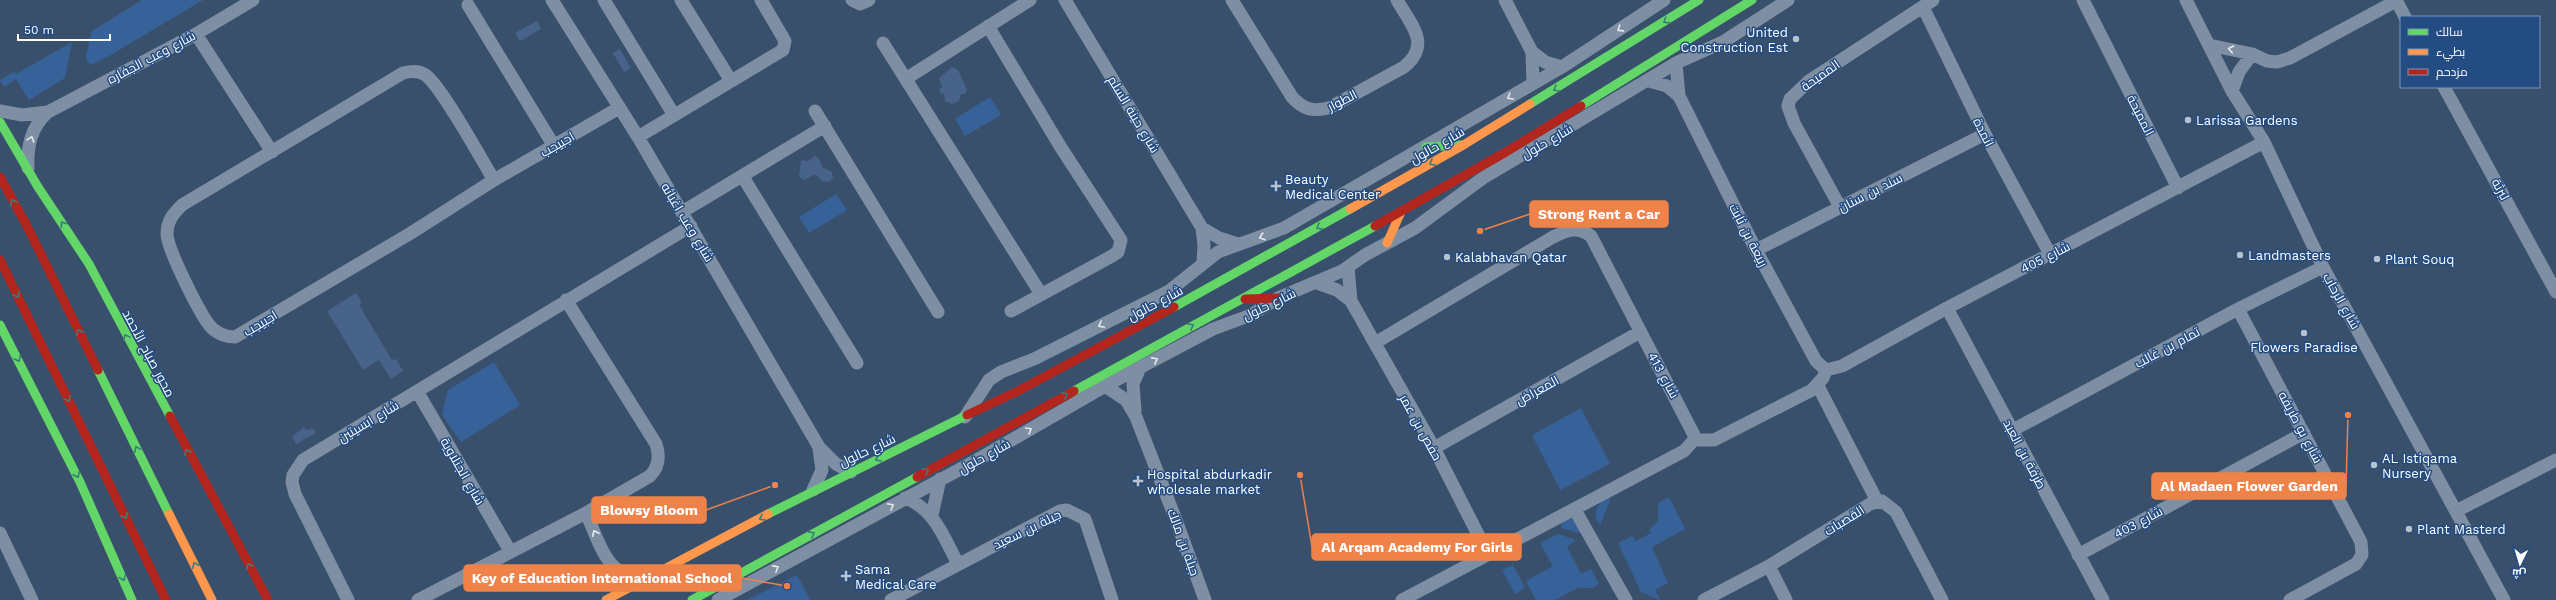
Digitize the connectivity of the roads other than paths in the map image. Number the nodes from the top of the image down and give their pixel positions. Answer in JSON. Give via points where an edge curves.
{"nodes":[{"id":1,"x":253,"y":0,"type":"edge"},
{"id":2,"x":552,"y":0,"type":"edge"},
{"id":3,"x":604,"y":0,"type":"edge"},
{"id":4,"x":681,"y":0,"type":"edge"},
{"id":5,"x":761,"y":0,"type":"edge"},
{"id":6,"x":852,"y":0,"type":"edge"},
{"id":7,"x":869,"y":0,"type":"edge"},
{"id":8,"x":1030,"y":0,"type":"edge"},
{"id":9,"x":1065,"y":0,"type":"edge"},
{"id":10,"x":1232,"y":0,"type":"edge"},
{"id":11,"x":1397,"y":0,"type":"edge"},
{"id":12,"x":1504,"y":0,"type":"edge"},
{"id":13,"x":1664,"y":0,"type":"edge"},
{"id":14,"x":1699,"y":0,"type":"edge"},
{"id":15,"x":1752,"y":0,"type":"edge"},
{"id":16,"x":1788,"y":0,"type":"edge"},
{"id":17,"x":2083,"y":0,"type":"edge"},
{"id":18,"x":2186,"y":0,"type":"edge"},
{"id":19,"x":2396,"y":1,"type":"edge"},
{"id":20,"x":1928,"y":3,"type":"edge"},
{"id":21,"x":468,"y":5,"type":"dead end"},
{"id":22,"x":2404,"y":16,"type":"edge"},
{"id":23,"x":1724,"y":19,"type":"junction"},
{"id":24,"x":988,"y":26,"type":"junction"},
{"id":25,"x":196,"y":34,"type":"junction"},
{"id":26,"x":882,"y":43,"type":"dead end"},
{"id":27,"x":2209,"y":45,"type":"junction"},
{"id":28,"x":1698,"y":51,"type":"junction"},
{"id":29,"x":1532,"y":52,"type":"junction"},
{"id":30,"x":2252,"y":54,"type":"junction"},
{"id":31,"x":1676,"y":64,"type":"junction"},
{"id":32,"x":1562,"y":67,"type":"junction"},
{"id":33,"x":907,"y":78,"type":"junction"},
{"id":34,"x":730,"y":81,"type":"junction"},
{"id":35,"x":1649,"y":81,"type":"junction"},
{"id":36,"x":1533,"y":83,"type":"junction"},
{"id":37,"x":2445,"y":88,"type":"edge"},
{"id":38,"x":2232,"y":91,"type":"junction"},
{"id":39,"x":1679,"y":96,"type":"junction"},
{"id":40,"x":619,"y":108,"type":"junction"},
{"id":41,"x":0,"y":111,"type":"edge"},
{"id":42,"x":815,"y":111,"type":"dead end"},
{"id":43,"x":48,"y":112,"type":"junction"},
{"id":44,"x":674,"y":115,"type":"junction"},
{"id":45,"x":0,"y":122,"type":"edge"},
{"id":46,"x":825,"y":126,"type":"junction"},
{"id":47,"x":1985,"y":134,"type":"junction"},
{"id":48,"x":638,"y":137,"type":"junction"},
{"id":49,"x":2264,"y":142,"type":"junction"},
{"id":50,"x":1465,"y":144,"type":"junction"},
{"id":51,"x":554,"y":146,"type":"junction"},
{"id":52,"x":1426,"y":147,"type":"junction"},
{"id":53,"x":272,"y":152,"type":"junction"},
{"id":54,"x":28,"y":171,"type":"junction"},
{"id":55,"x":0,"y":177,"type":"edge"},
{"id":56,"x":742,"y":177,"type":"junction"},
{"id":57,"x":494,"y":180,"type":"junction"},
{"id":58,"x":2178,"y":188,"type":"junction"},
{"id":59,"x":1840,"y":207,"type":"junction"},
{"id":60,"x":682,"y":212,"type":"junction"},
{"id":61,"x":1400,"y":212,"type":"junction"},
{"id":62,"x":691,"y":226,"type":"junction"},
{"id":63,"x":1202,"y":228,"type":"junction"},
{"id":64,"x":1387,"y":243,"type":"junction"},
{"id":65,"x":1238,"y":244,"type":"junction"},
{"id":66,"x":1756,"y":250,"type":"junction"},
{"id":67,"x":2050,"y":254,"type":"junction"},
{"id":68,"x":0,"y":260,"type":"edge"},
{"id":69,"x":1203,"y":262,"type":"junction"},
{"id":70,"x":1348,"y":267,"type":"junction"},
{"id":71,"x":2323,"y":267,"type":"junction"},
{"id":72,"x":1317,"y":283,"type":"junction"},
{"id":73,"x":2556,"y":292,"type":"edge"},
{"id":74,"x":1041,"y":294,"type":"junction"},
{"id":75,"x":1278,"y":298,"type":"junction"},
{"id":76,"x":1242,"y":299,"type":"junction"},
{"id":77,"x":566,"y":300,"type":"junction"},
{"id":78,"x":1351,"y":301,"type":"junction"},
{"id":79,"x":1946,"y":308,"type":"junction"},
{"id":80,"x":2238,"y":309,"type":"junction"},
{"id":81,"x":1012,"y":311,"type":"dead end"},
{"id":82,"x":938,"y":312,"type":"dead end"},
{"id":83,"x":0,"y":325,"type":"edge"},
{"id":84,"x":1640,"y":332,"type":"junction"},
{"id":85,"x":1375,"y":343,"type":"junction"},
{"id":86,"x":857,"y":363,"type":"dead end"},
{"id":87,"x":1140,"y":368,"type":"junction"},
{"id":88,"x":1826,"y":370,"type":"junction"},
{"id":89,"x":1105,"y":386,"type":"junction"},
{"id":90,"x":1818,"y":386,"type":"junction"},
{"id":91,"x":417,"y":391,"type":"junction"},
{"id":92,"x":1136,"y":417,"type":"junction"},
{"id":93,"x":964,"y":419,"type":"junction"},
{"id":94,"x":2013,"y":430,"type":"junction"},
{"id":95,"x":2304,"y":433,"type":"junction"},
{"id":96,"x":1694,"y":440,"type":"junction"},
{"id":97,"x":819,"y":446,"type":"junction"},
{"id":98,"x":1434,"y":448,"type":"junction"},
{"id":99,"x":964,"y":450,"type":"junction"},
{"id":100,"x":2556,"y":460,"type":"edge"},
{"id":101,"x":956,"y":471,"type":"junction"},
{"id":102,"x":851,"y":472,"type":"junction"},
{"id":103,"x":940,"y":479,"type":"junction"},
{"id":104,"x":813,"y":490,"type":"junction"},
{"id":105,"x":905,"y":498,"type":"junction"},
{"id":106,"x":1877,"y":501,"type":"junction"},
{"id":107,"x":1575,"y":510,"type":"junction"},
{"id":108,"x":2456,"y":511,"type":"junction"},
{"id":109,"x":586,"y":513,"type":"junction"},
{"id":110,"x":932,"y":515,"type":"junction"},
{"id":111,"x":0,"y":532,"type":"edge"},
{"id":112,"x":510,"y":550,"type":"junction"},
{"id":113,"x":1488,"y":554,"type":"junction"},
{"id":114,"x":2078,"y":555,"type":"junction"},
{"id":115,"x":958,"y":564,"type":"junction"},
{"id":116,"x":1769,"y":566,"type":"junction"},
{"id":117,"x":656,"y":574,"type":"junction"},
{"id":118,"x":643,"y":592,"type":"dead end"},
{"id":119,"x":132,"y":599,"type":"edge"},
{"id":120,"x":31,"y":600,"type":"edge"},
{"id":121,"x":166,"y":600,"type":"edge"},
{"id":122,"x":212,"y":600,"type":"edge"},
{"id":123,"x":268,"y":600,"type":"edge"},
{"id":124,"x":348,"y":600,"type":"edge"},
{"id":125,"x":418,"y":600,"type":"edge"},
{"id":126,"x":606,"y":600,"type":"edge"},
{"id":127,"x":692,"y":600,"type":"edge"},
{"id":128,"x":718,"y":600,"type":"edge"},
{"id":129,"x":891,"y":600,"type":"edge"},
{"id":130,"x":1112,"y":600,"type":"edge"},
{"id":131,"x":1205,"y":600,"type":"edge"},
{"id":132,"x":1402,"y":600,"type":"edge"},
{"id":133,"x":1626,"y":600,"type":"edge"},
{"id":134,"x":1704,"y":600,"type":"edge"},
{"id":135,"x":1786,"y":600,"type":"edge"},
{"id":136,"x":1942,"y":600,"type":"edge"},
{"id":137,"x":2103,"y":600,"type":"edge"},
{"id":138,"x":2290,"y":600,"type":"edge"},
{"id":139,"x":2504,"y":600,"type":"edge"}],
"edges":[{"from":1,"to":25,"type":"street","name":"شارع وعب الجفاره"},
{"from":2,"to":40,"type":"street","name":"شارع وعب اغباثه"},
{"from":3,"to":44,"type":"street"},
{"from":4,"to":34,"type":"street"},
{"from":5,"to":34,"type":"street","via":[[786,41],[786,46]]},
{"from":6,"to":7,"type":"street","via":[[860,4]]},
{"from":8,"to":24,"type":"street"},
{"from":9,"to":63,"type":"street","name":"شارع حينة السلم"},
{"from":10,"to":11,"type":"street","name":"الطوار","via":[[1299,106],[1319,111],[1397,71],[1414,59],[1419,41]]},
{"from":12,"to":29,"type":"street"},
{"from":13,"to":32,"type":"street","one_way":true},
{"from":14,"to":50,"type":"main road","name":"شارع حالول","one_way":true},
{"from":15,"to":23,"type":"main road"},
{"from":16,"to":28,"type":"street","name":"شارع حلول","via":[[1711,48]]},
{"from":17,"to":58,"type":"street","name":"المميحة"},
{"from":18,"to":27,"type":"street","name":"شارع الرحاب"},
{"from":19,"to":22,"type":"street"},
{"from":19,"to":30,"type":"street","via":[[2290,58],[2277,62],[2267,61]]},
{"from":20,"to":47,"type":"street","name":"اثمدة"},
{"from":20,"to":59,"type":"street","name":"المميحة","via":[[1809,81],[1790,99],[1788,106],[1794,123]]},
{"from":21,"to":51,"type":"street"},
{"from":23,"to":28,"type":"main road"},
{"from":23,"to":61,"type":"main road","via":[[1506,152]]},
{"from":24,"to":33,"type":"street"},
{"from":24,"to":74,"type":"street","via":[[1060,146],[1121,240],[1118,252]]},
{"from":25,"to":43,"type":"street","name":"شارع وعب الجفاره"},
{"from":25,"to":53,"type":"street"},
{"from":26,"to":33,"type":"street"},
{"from":30,"to":27,"type":"street","one_way":true},
{"from":27,"to":38,"type":"street","name":"شارع الرحاب"},
{"from":28,"to":31,"type":"street","name":"شارع حلول"},
{"from":29,"to":32,"type":"street","via":[[1545,62]]},
{"from":29,"to":36,"type":"street"},
{"from":30,"to":38,"type":"street","via":[[2239,72]]},
{"from":31,"to":35,"type":"street","name":"شارع حلول"},
{"from":31,"to":39,"type":"street","name":"ربيعة بن ثابت"},
{"from":32,"to":36,"type":"street"},
{"from":33,"to":74,"type":"street"},
{"from":34,"to":44,"type":"street"},
{"from":35,"to":39,"type":"street","name":"ربيعة بن ثابت","via":[[1667,86]]},
{"from":35,"to":64,"type":"street","name":"شارع حلول","via":[[1483,178],[1415,228]]},
{"from":36,"to":52,"type":"street","one_way":true},
{"from":37,"to":73,"type":"street","name":"لبرثة"},
{"from":38,"to":49,"type":"street","name":"شارع الرحاب"},
{"from":39,"to":66,"type":"street","name":"ربيعة بن ثابت"},
{"from":40,"to":48,"type":"street","name":"شارع وعب اغباثه"},
{"from":40,"to":51,"type":"street","name":"اجبيجب"},
{"from":41,"to":43,"type":"street","name":"شارع وعب الجفاره","via":[[22,115]]},
{"from":42,"to":46,"type":"street"},
{"from":54,"to":43,"type":"street","name":"شارع وعب الجفاره","one_way":true,"via":[[29,141],[40,119]]},
{"from":44,"to":48,"type":"street"},
{"from":45,"to":54,"type":"main road","name":"محور صباح الأحمد"},
{"from":46,"to":56,"type":"street"},
{"from":46,"to":82,"type":"street"},
{"from":47,"to":59,"type":"street","name":"سند بن سنان"},
{"from":47,"to":67,"type":"street","name":"اثمدة"},
{"from":48,"to":60,"type":"street","name":"شارع وعب اغباثه"},
{"from":49,"to":58,"type":"street","name":"شارع 405"},
{"from":49,"to":71,"type":"street","name":"شارع الرحاب"},
{"from":50,"to":52,"type":"main road"},
{"from":50,"to":93,"type":"main road","name":"شارع حالول","one_way":true,"via":[[1206,290]]},
{"from":51,"to":57,"type":"street","name":"اجبيجب"},
{"from":52,"to":65,"type":"street","one_way":true,"via":[[1284,228]]},
{"from":53,"to":57,"type":"street","name":"اجبيجب","via":[[394,77],[417,71],[424,74],[437,87]]},
{"from":53,"to":57,"type":"street","name":"اجبيجب","via":[[182,205],[168,225],[168,241],[172,253],[206,320],[212,328],[226,337],[243,334]]},
{"from":123,"to":54,"type":"main road","name":"محور صباح الأحمد","one_way":true,"via":[[89,264]]},
{"from":122,"to":55,"type":"main road","one_way":true,"via":[[27,226]]},
{"from":56,"to":60,"type":"street"},
{"from":56,"to":86,"type":"street"},
{"from":58,"to":67,"type":"street","name":"شارع 405"},
{"from":59,"to":66,"type":"street","name":"سند بن سنان"},
{"from":60,"to":62,"type":"street","name":"شارع وعب اغباثه"},
{"from":61,"to":64,"type":"main road"},
{"from":61,"to":76,"type":"main road"},
{"from":62,"to":77,"type":"street","name":"شارع ابسيتين"},
{"from":62,"to":97,"type":"street","name":"شارع وعب اغباثه"},
{"from":63,"to":65,"type":"street","name":"شارع حينة السلم","via":[[1219,238]]},
{"from":63,"to":69,"type":"street","name":"شارع حينة السلم"},
{"from":64,"to":70,"type":"street","name":"شارع حلول"},
{"from":65,"to":69,"type":"street","via":[[1218,252]]},
{"from":66,"to":88,"type":"street","name":"ربيعة بن ثابت","via":[[1816,361]]},
{"from":67,"to":79,"type":"street","name":"شارع 405"},
{"from":68,"to":121,"type":"main road","one_way":true},
{"from":69,"to":93,"type":"street","one_way":true,"via":[[1184,281],[1169,291],[1034,359],[1001,372],[989,380]]},
{"from":70,"to":72,"type":"street","name":"شارع حلول"},
{"from":70,"to":78,"type":"street","name":"حفص بن عمر"},
{"from":71,"to":80,"type":"street","name":"تمام بن غالب"},
{"from":71,"to":108,"type":"street","name":"شارع الرحاب"},
{"from":72,"to":75,"type":"street","name":"شارع حلول"},
{"from":72,"to":78,"type":"street","name":"حفص بن عمر","via":[[1337,290]]},
{"from":74,"to":81,"type":"street"},
{"from":75,"to":76,"type":"main road"},
{"from":87,"to":75,"type":"street","name":"شارع حلول","one_way":true,"via":[[1213,329],[1251,315]]},
{"from":99,"to":76,"type":"main road","one_way":true},
{"from":77,"to":91,"type":"street","name":"شارع ابسيتين"},
{"from":77,"to":109,"type":"street","via":[[658,451],[657,465],[650,476]]},
{"from":78,"to":85,"type":"street","name":"حفص بن عمر"},
{"from":79,"to":88,"type":"street","name":"شارع 405","via":[[1842,366]]},
{"from":79,"to":94,"type":"street","name":"طرفة بن العبد"},
{"from":80,"to":94,"type":"street","name":"تمام بن غالب"},
{"from":80,"to":95,"type":"street","name":"شارع بو طريفه"},
{"from":83,"to":119,"type":"main road","one_way":true,"via":[[80,482]]},
{"from":84,"to":85,"type":"street","name":"شارع 413","via":[[1591,236],[1584,231],[1572,229],[1553,237]]},
{"from":84,"to":96,"type":"street","name":"شارع 413","via":[[1688,420]]},
{"from":84,"to":98,"type":"street","name":"المعراض"},
{"from":85,"to":98,"type":"street","name":"حفص بن عمر"},
{"from":87,"to":89,"type":"street","name":"شارع حلول"},
{"from":87,"to":92,"type":"street","name":"جبلة بن مالك","via":[[1133,384]]},
{"from":88,"to":90,"type":"street"},
{"from":89,"to":92,"type":"street","name":"جبلة بن مالك","via":[[1126,400]]},
{"from":101,"to":89,"type":"street","name":"شارع حلول","one_way":true},
{"from":90,"to":96,"type":"street","via":[[1714,440]]},
{"from":90,"to":106,"type":"street"},
{"from":91,"to":112,"type":"street","name":"شارع الجتلاوية"},
{"from":91,"to":124,"type":"street","name":"شارع ابسيتين","via":[[303,460],[292,482],[295,494]]},
{"from":92,"to":131,"type":"street","name":"جبلة بن مالك"},
{"from":93,"to":102,"type":"main road","name":"شارع حالول","one_way":true},
{"from":94,"to":114,"type":"street","name":"طرفة بن العبد"},
{"from":95,"to":114,"type":"street","name":"شارع 403"},
{"from":95,"to":138,"type":"street","name":"شارع بو طريفه","via":[[2361,542],[2362,555],[2356,564]]},
{"from":96,"to":107,"type":"street","via":[[1684,451]]},
{"from":97,"to":102,"type":"street","name":"شارع وعب اغباثه","via":[[836,464]]},
{"from":97,"to":104,"type":"street","name":"شارع وعب اغباثه","via":[[822,470]]},
{"from":98,"to":113,"type":"street","name":"حفص بن عمر"},
{"from":99,"to":101,"type":"main road"},
{"from":127,"to":99,"type":"main road","one_way":true},
{"from":100,"to":108,"type":"street"},
{"from":101,"to":103,"type":"street","name":"شارع حلول"},
{"from":102,"to":104,"type":"main road","name":"شارع حالول"},
{"from":103,"to":105,"type":"street","name":"شارع حلول"},
{"from":103,"to":110,"type":"street"},
{"from":104,"to":117,"type":"main road","name":"شارع حالول","one_way":true},
{"from":105,"to":110,"type":"street","via":[[922,505]]},
{"from":128,"to":105,"type":"street","name":"شارع حلول","one_way":true},
{"from":106,"to":116,"type":"street","name":"القصبات"},
{"from":106,"to":136,"type":"street","name":"القصبات","via":[[1888,504],[1896,512]]},
{"from":107,"to":113,"type":"street"},
{"from":107,"to":133,"type":"street"},
{"from":108,"to":139,"type":"street","name":"شارع الرحاب"},
{"from":109,"to":112,"type":"street"},
{"from":117,"to":109,"type":"street","one_way":true,"via":[[631,575],[618,570],[604,552]]},
{"from":110,"to":115,"type":"street"},
{"from":111,"to":120,"type":"street"},
{"from":112,"to":125,"type":"street"},
{"from":113,"to":132,"type":"street"},
{"from":114,"to":137,"type":"street","name":"طرفة بن العبد"},
{"from":115,"to":129,"type":"street","name":"جبلة بن سعيد"},
{"from":115,"to":130,"type":"street","name":"جبلة بن سعيد","via":[[1060,511],[1068,510],[1085,519]]},
{"from":116,"to":134,"type":"street","name":"القصبات"},
{"from":116,"to":135,"type":"street"},
{"from":117,"to":118,"type":"main road"},
{"from":117,"to":126,"type":"main road","name":"شارع حالول"}]}
